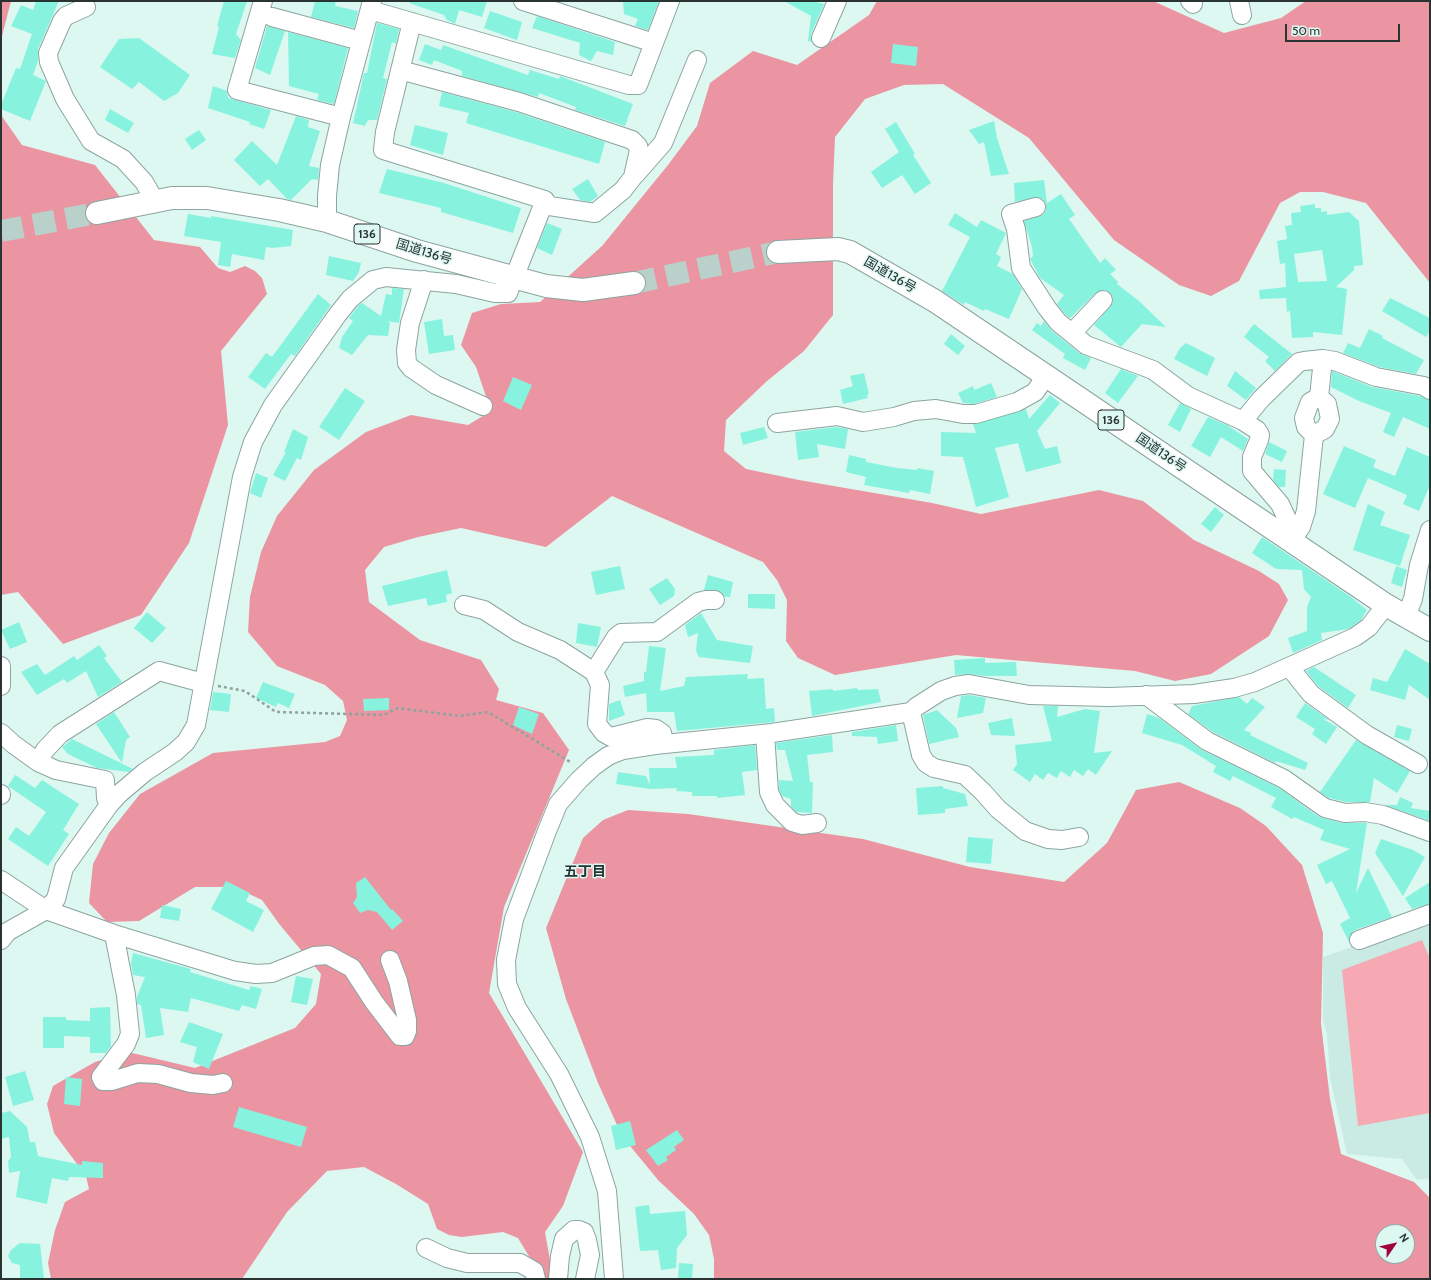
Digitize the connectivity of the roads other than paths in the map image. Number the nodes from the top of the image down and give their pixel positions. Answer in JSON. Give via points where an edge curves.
{"nodes":[{"id":1,"x":263,"y":1,"type":"edge"},
{"id":2,"x":523,"y":1,"type":"edge"},
{"id":3,"x":670,"y":1,"type":"edge"},
{"id":4,"x":837,"y":1,"type":"edge"},
{"id":5,"x":371,"y":5,"type":"edge"},
{"id":6,"x":86,"y":7,"type":"dead end"},
{"id":7,"x":272,"y":17,"type":"dead end"},
{"id":8,"x":412,"y":22,"type":"junction"},
{"id":9,"x":821,"y":38,"type":"dead end"},
{"id":10,"x":361,"y":41,"type":"junction"},
{"id":11,"x":654,"y":43,"type":"junction"},
{"id":12,"x":697,"y":60,"type":"dead end"},
{"id":13,"x":400,"y":70,"type":"junction"},
{"id":14,"x":341,"y":117,"type":"junction"},
{"id":15,"x":633,"y":177,"type":"junction"},
{"id":16,"x":155,"y":201,"type":"junction"},
{"id":17,"x":543,"y":205,"type":"junction"},
{"id":18,"x":1036,"y":207,"type":"dead end"},
{"id":19,"x":97,"y":213,"type":"tunnel mouth"},
{"id":20,"x":327,"y":221,"type":"junction"},
{"id":21,"x":778,"y":252,"type":"tunnel mouth"},
{"id":22,"x":514,"y":278,"type":"junction"},
{"id":23,"x":424,"y":280,"type":"junction"},
{"id":24,"x":634,"y":283,"type":"tunnel mouth"},
{"id":25,"x":1104,"y":300,"type":"dead end"},
{"id":26,"x":1072,"y":333,"type":"junction"},
{"id":27,"x":1324,"y":359,"type":"junction"},
{"id":28,"x":1046,"y":376,"type":"junction"},
{"id":29,"x":1430,"y":390,"type":"edge"},
{"id":30,"x":483,"y":406,"type":"dead end"},
{"id":31,"x":1243,"y":421,"type":"junction"},
{"id":32,"x":777,"y":423,"type":"dead end"},
{"id":33,"x":1430,"y":530,"type":"edge"},
{"id":34,"x":1293,"y":538,"type":"junction"},
{"id":35,"x":715,"y":600,"type":"dead end"},
{"id":36,"x":464,"y":605,"type":"dead end"},
{"id":37,"x":1386,"y":605,"type":"junction"},
{"id":38,"x":1406,"y":616,"type":"junction"},
{"id":39,"x":1430,"y":630,"type":"edge"},
{"id":40,"x":1,"y":666,"type":"edge"},
{"id":41,"x":1290,"y":668,"type":"junction"},
{"id":42,"x":594,"y":672,"type":"junction"},
{"id":43,"x":203,"y":683,"type":"junction"},
{"id":44,"x":1,"y":686,"type":"edge"},
{"id":45,"x":1146,"y":695,"type":"junction"},
{"id":46,"x":911,"y":712,"type":"junction"},
{"id":47,"x":1,"y":733,"type":"edge"},
{"id":48,"x":765,"y":734,"type":"junction"},
{"id":49,"x":665,"y":744,"type":"junction"},
{"id":50,"x":38,"y":762,"type":"junction"},
{"id":51,"x":1418,"y":764,"type":"dead end"},
{"id":52,"x":109,"y":805,"type":"junction"},
{"id":53,"x":817,"y":822,"type":"dead end"},
{"id":54,"x":1430,"y":832,"type":"edge"},
{"id":55,"x":1079,"y":836,"type":"dead end"},
{"id":56,"x":1,"y":880,"type":"edge"},
{"id":57,"x":46,"y":910,"type":"junction"},
{"id":58,"x":1430,"y":914,"type":"edge"},
{"id":59,"x":114,"y":934,"type":"junction"},
{"id":60,"x":1,"y":940,"type":"edge"},
{"id":61,"x":1359,"y":940,"type":"dead end"},
{"id":62,"x":390,"y":960,"type":"dead end"},
{"id":63,"x":223,"y":1083,"type":"dead end"},
{"id":64,"x":426,"y":1248,"type":"dead end"},
{"id":65,"x":536,"y":1279,"type":"edge"},
{"id":66,"x":558,"y":1279,"type":"edge"},
{"id":67,"x":585,"y":1279,"type":"edge"},
{"id":68,"x":614,"y":1279,"type":"edge"}],
"edges":[{"from":1,"to":14,"type":"street","via":[[237,90]]},
{"from":2,"to":11,"type":"street"},
{"from":3,"to":11,"type":"street"},
{"from":4,"to":9,"type":"street"},
{"from":5,"to":8,"type":"street"},
{"from":5,"to":10,"type":"street"},
{"from":6,"to":16,"type":"street","via":[[66,16],[62,21],[48,53],[49,62],[65,99],[91,141],[123,159],[144,182]]},
{"from":7,"to":10,"type":"street"},
{"from":8,"to":11,"type":"street","via":[[629,85],[638,85]]},
{"from":8,"to":13,"type":"street"},
{"from":10,"to":14,"type":"street"},
{"from":12,"to":15,"type":"street","via":[[663,143]]},
{"from":13,"to":15,"type":"street","via":[[519,102],[632,140],[639,150]]},
{"from":13,"to":17,"type":"street","via":[[383,150],[545,200]]},
{"from":14,"to":20,"type":"street","via":[[330,165]]},
{"from":15,"to":17,"type":"street","via":[[623,190],[595,213]]},
{"from":16,"to":19,"type":"highway","name":"国道136号","number":"136"},
{"from":16,"to":20,"type":"highway","name":"国道136号","number":"136","via":[[207,198]]},
{"from":17,"to":22,"type":"street"},
{"from":18,"to":26,"type":"street","via":[[1011,214],[1016,229],[1021,268],[1047,308],[1058,322]]},
{"from":20,"to":22,"type":"highway","name":"国道136号","number":"136","via":[[417,251]]},
{"from":21,"to":28,"type":"highway","name":"国道136号","number":"136","via":[[816,249],[850,252],[935,301]]},
{"from":22,"to":23,"type":"street","via":[[508,293]]},
{"from":22,"to":24,"type":"highway","name":"国道136号","number":"136","via":[[546,286],[583,290]]},
{"from":23,"to":30,"type":"street","via":[[410,323],[407,363],[436,384]]},
{"from":23,"to":43,"type":"street","via":[[386,277],[373,280],[350,299],[273,405],[253,442],[242,477]]},
{"from":25,"to":26,"type":"street"},
{"from":26,"to":31,"type":"street","via":[[1086,345],[1153,370],[1188,396]]},
{"from":27,"to":29,"type":"street","via":[[1346,364],[1376,377],[1424,386]]},
{"from":27,"to":31,"type":"street","via":[[1299,362],[1261,399]]},
{"from":27,"to":34,"type":"street","via":[[1319,397],[1327,404],[1330,419],[1325,429],[1314,435],[1306,511],[1301,527]]},
{"from":28,"to":32,"type":"street","via":[[1035,392],[1017,402],[976,414],[936,409],[914,410],[894,417],[863,422],[837,416]]},
{"from":28,"to":34,"type":"highway","name":"国道136号","number":"136"},
{"from":31,"to":34,"type":"street","via":[[1260,435],[1252,456],[1252,471],[1280,504]]},
{"from":33,"to":38,"type":"street","via":[[1419,565],[1413,599]]},
{"from":34,"to":37,"type":"highway","name":"国道136号","number":"136"},
{"from":35,"to":42,"type":"street","via":[[698,602],[657,632],[621,633]]},
{"from":36,"to":42,"type":"street","via":[[484,610],[518,632],[560,650]]},
{"from":37,"to":38,"type":"highway","name":"国道136号","number":"136"},
{"from":37,"to":41,"type":"street","via":[[1369,626],[1355,637]]},
{"from":38,"to":39,"type":"highway","name":"国道136号","number":"136"},
{"from":40,"to":44,"type":"street"},
{"from":41,"to":45,"type":"street","via":[[1234,688],[1194,694]]},
{"from":41,"to":51,"type":"street","via":[[1311,694],[1368,735]]},
{"from":42,"to":49,"type":"street","via":[[600,685],[597,724],[604,733],[611,736],[647,728],[656,729],[662,734]]},
{"from":43,"to":50,"type":"street","via":[[159,670],[60,734]]},
{"from":43,"to":52,"type":"street","via":[[196,725],[186,742],[118,794]]},
{"from":45,"to":46,"type":"street","via":[[1029,695],[969,684],[940,691]]},
{"from":45,"to":54,"type":"street","via":[[1207,740],[1284,779],[1325,808],[1345,813],[1365,812],[1383,815]]},
{"from":46,"to":48,"type":"street"},
{"from":46,"to":55,"type":"street","via":[[921,755],[926,763],[934,768],[965,775],[998,809],[1025,831],[1048,839],[1062,840]]},
{"from":47,"to":50,"type":"street"},
{"from":48,"to":49,"type":"street"},
{"from":48,"to":53,"type":"street","via":[[769,792],[775,805],[792,822],[802,825]]},
{"from":49,"to":68,"type":"street","via":[[623,750],[608,756],[579,780],[558,804],[514,919],[506,960],[507,984],[517,1008],[559,1074],[590,1137],[607,1191]]},
{"from":50,"to":52,"type":"street","via":[[56,770],[105,780]]},
{"from":52,"to":57,"type":"street","via":[[64,868],[56,899]]},
{"from":56,"to":57,"type":"street"},
{"from":57,"to":59,"type":"street"},
{"from":57,"to":60,"type":"street","via":[[7,932]]},
{"from":58,"to":61,"type":"street"},
{"from":59,"to":62,"type":"street","via":[[235,971],[256,974],[272,973],[314,956],[328,956],[352,968],[400,1036],[405,1036],[407,1020]]},
{"from":59,"to":63,"type":"street","via":[[126,995],[130,1034],[126,1044],[101,1077],[103,1081],[112,1081],[138,1073],[158,1074],[191,1083]]},
{"from":64,"to":65,"type":"street","via":[[446,1258],[467,1263],[520,1263],[534,1271]]},
{"from":66,"to":67,"type":"street","via":[[564,1239],[574,1230],[584,1232],[587,1240],[590,1255]]}]}
